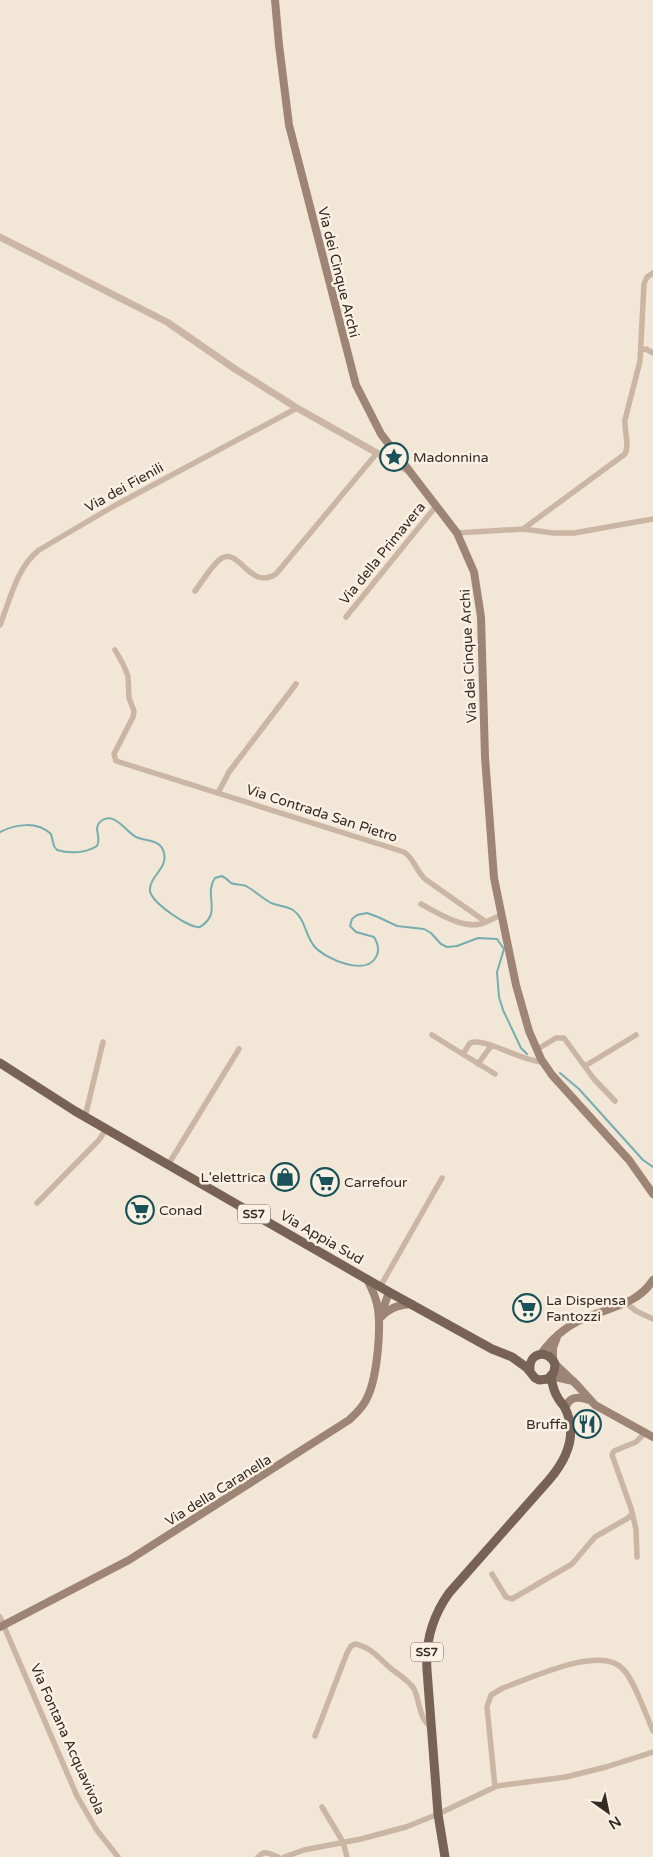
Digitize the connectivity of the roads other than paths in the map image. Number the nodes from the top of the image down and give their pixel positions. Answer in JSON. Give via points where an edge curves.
{"nodes":[{"id":1,"x":275,"y":0,"type":"edge"},
{"id":2,"x":0,"y":237,"type":"edge"},
{"id":3,"x":653,"y":273,"type":"edge"},
{"id":4,"x":641,"y":350,"type":"junction"},
{"id":5,"x":653,"y":353,"type":"edge"},
{"id":6,"x":298,"y":408,"type":"junction"},
{"id":7,"x":377,"y":453,"type":"junction"},
{"id":8,"x":411,"y":472,"type":"junction"},
{"id":9,"x":437,"y":505,"type":"junction"},
{"id":10,"x":653,"y":521,"type":"edge"},
{"id":11,"x":523,"y":530,"type":"junction"},
{"id":12,"x":458,"y":533,"type":"junction"},
{"id":13,"x":195,"y":591,"type":"dead end"},
{"id":14,"x":346,"y":617,"type":"dead end"},
{"id":15,"x":0,"y":625,"type":"edge"},
{"id":16,"x":114,"y":650,"type":"dead end"},
{"id":17,"x":296,"y":684,"type":"dead end"},
{"id":18,"x":218,"y":793,"type":"junction"},
{"id":19,"x":421,"y":904,"type":"dead end"},
{"id":20,"x":501,"y":915,"type":"junction"},
{"id":21,"x":486,"y":922,"type":"junction"},
{"id":22,"x":432,"y":1035,"type":"dead end"},
{"id":23,"x":636,"y":1035,"type":"dead end"},
{"id":24,"x":103,"y":1042,"type":"dead end"},
{"id":25,"x":491,"y":1046,"type":"junction"},
{"id":26,"x":239,"y":1049,"type":"dead end"},
{"id":27,"x":536,"y":1050,"type":"junction"},
{"id":28,"x":463,"y":1054,"type":"junction"},
{"id":29,"x":543,"y":1062,"type":"junction"},
{"id":30,"x":0,"y":1063,"type":"edge"},
{"id":31,"x":478,"y":1064,"type":"junction"},
{"id":32,"x":585,"y":1066,"type":"junction"},
{"id":33,"x":495,"y":1074,"type":"dead end"},
{"id":34,"x":615,"y":1101,"type":"dead end"},
{"id":35,"x":85,"y":1117,"type":"junction"},
{"id":36,"x":106,"y":1129,"type":"junction"},
{"id":37,"x":168,"y":1165,"type":"junction"},
{"id":38,"x":442,"y":1178,"type":"dead end"},
{"id":39,"x":653,"y":1194,"type":"edge"},
{"id":40,"x":37,"y":1203,"type":"dead end"},
{"id":41,"x":367,"y":1279,"type":"junction"},
{"id":42,"x":653,"y":1280,"type":"edge"},
{"id":43,"x":380,"y":1287,"type":"junction"},
{"id":44,"x":389,"y":1292,"type":"junction"},
{"id":45,"x":412,"y":1304,"type":"junction"},
{"id":46,"x":626,"y":1304,"type":"junction"},
{"id":47,"x":379,"y":1319,"type":"junction"},
{"id":48,"x":653,"y":1319,"type":"edge"},
{"id":49,"x":559,"y":1333,"type":"junction"},
{"id":50,"x":537,"y":1356,"type":"junction"},
{"id":51,"x":512,"y":1357,"type":"junction"},
{"id":52,"x":554,"y":1361,"type":"junction"},
{"id":53,"x":530,"y":1370,"type":"junction"},
{"id":54,"x":551,"y":1376,"type":"junction"},
{"id":55,"x":539,"y":1380,"type":"junction"},
{"id":56,"x":573,"y":1381,"type":"junction"},
{"id":57,"x":558,"y":1398,"type":"junction"},
{"id":58,"x":590,"y":1400,"type":"junction"},
{"id":59,"x":565,"y":1408,"type":"junction"},
{"id":60,"x":649,"y":1435,"type":"edge"},
{"id":61,"x":632,"y":1514,"type":"junction"},
{"id":62,"x":637,"y":1557,"type":"dead end"},
{"id":63,"x":492,"y":1574,"type":"dead end"},
{"id":64,"x":0,"y":1616,"type":"edge"},
{"id":65,"x":2,"y":1626,"type":"edge"},
{"id":66,"x":432,"y":1727,"type":"junction"},
{"id":67,"x":653,"y":1731,"type":"edge"},
{"id":68,"x":315,"y":1736,"type":"dead end"},
{"id":69,"x":653,"y":1752,"type":"edge"},
{"id":70,"x":495,"y":1787,"type":"junction"},
{"id":71,"x":322,"y":1807,"type":"dead end"},
{"id":72,"x":438,"y":1814,"type":"junction"},
{"id":73,"x":343,"y":1842,"type":"junction"},
{"id":74,"x":118,"y":1857,"type":"edge"},
{"id":75,"x":258,"y":1857,"type":"edge"},
{"id":76,"x":278,"y":1857,"type":"edge"},
{"id":77,"x":284,"y":1857,"type":"edge"},
{"id":78,"x":347,"y":1857,"type":"edge"},
{"id":79,"x":445,"y":1857,"type":"edge"}],
"edges":[{"from":1,"to":8,"type":"main road","name":"Via dei Cinque Archi","via":[[289,125],[353,376],[378,430]]},
{"from":2,"to":6,"type":"street","via":[[167,322]]},
{"from":3,"to":4,"type":"street","via":[[644,284]]},
{"from":4,"to":5,"type":"street"},
{"from":4,"to":11,"type":"street","via":[[625,422],[626,453]]},
{"from":6,"to":7,"type":"street"},
{"from":6,"to":15,"type":"street","name":"Via dei Fienili","via":[[42,548],[26,564]]},
{"from":7,"to":8,"type":"street"},
{"from":7,"to":13,"type":"street","via":[[276,574],[261,579],[226,556]]},
{"from":8,"to":9,"type":"main road","name":"Via dei Cinque Archi"},
{"from":9,"to":12,"type":"main road","name":"Via dei Cinque Archi"},
{"from":9,"to":14,"type":"street","name":"Via della Primavera"},
{"from":10,"to":11,"type":"street","via":[[574,533]]},
{"from":11,"to":12,"type":"street"},
{"from":12,"to":20,"type":"main road","name":"Via dei Cinque Archi","via":[[473,567],[480,603],[490,830]]},
{"from":16,"to":18,"type":"street","name":"Via Contrada San Pietro","via":[[126,671],[134,712],[114,759]]},
{"from":17,"to":18,"type":"street","via":[[229,772]]},
{"from":18,"to":21,"type":"street","name":"Via Contrada San Pietro","via":[[404,852],[425,879]]},
{"from":19,"to":21,"type":"street","via":[[472,925]]},
{"from":20,"to":21,"type":"street"},
{"from":20,"to":27,"type":"main road","name":"Via dei Cinque Archi"},
{"from":22,"to":28,"type":"street"},
{"from":23,"to":32,"type":"street"},
{"from":24,"to":35,"type":"street"},
{"from":25,"to":28,"type":"street","via":[[473,1042]]},
{"from":25,"to":29,"type":"street","via":[[527,1060]]},
{"from":25,"to":31,"type":"street"},
{"from":26,"to":37,"type":"street"},
{"from":27,"to":29,"type":"main road","name":"Via dei Cinque Archi"},
{"from":27,"to":32,"type":"street","via":[[556,1038],[562,1038]]},
{"from":28,"to":31,"type":"street"},
{"from":29,"to":39,"type":"main road","name":"Via dei Cinque Archi","via":[[559,1084],[630,1160]]},
{"from":30,"to":35,"type":"main road","name":"Via Appia Sud","number":"SS7"},
{"from":31,"to":33,"type":"street"},
{"from":32,"to":34,"type":"street"},
{"from":35,"to":36,"type":"main road","name":"Via Appia Sud","number":"SS7"},
{"from":36,"to":37,"type":"main road","name":"Via Appia Sud","number":"SS7"},
{"from":36,"to":40,"type":"street"},
{"from":37,"to":41,"type":"main road","name":"Via Appia Sud","number":"SS7"},
{"from":38,"to":43,"type":"street"},
{"from":41,"to":43,"type":"main road","name":"Via Appia Sud","number":"SS7"},
{"from":41,"to":47,"type":"main road","name":"Via della Caranella","via":[[376,1298]]},
{"from":42,"to":46,"type":"main road","via":[[642,1294]]},
{"from":43,"to":44,"type":"main road","name":"Via Appia Sud","number":"SS7"},
{"from":44,"to":45,"type":"main road","name":"Via Appia Sud","number":"SS7"},
{"from":44,"to":47,"type":"main road","name":"Via della Caranella"},
{"from":45,"to":47,"type":"main road","via":[[395,1306]]},
{"from":45,"to":51,"type":"main road","name":"Via Appia Sud","number":"SS7"},
{"from":46,"to":48,"type":"street"},
{"from":46,"to":49,"type":"main road","via":[[584,1318]]},
{"from":47,"to":65,"type":"main road","name":"Via della Caranella","via":[[372,1386],[350,1420],[129,1560]]},
{"from":49,"to":50,"type":"main road"},
{"from":49,"to":52,"type":"main road","via":[[553,1348]]},
{"from":50,"to":51,"type":"main road","number":"SS7"},
{"from":50,"to":52,"type":"main road","number":"SS7","via":[[550,1356]]},
{"from":50,"to":53,"type":"main road","via":[[529,1366]]},
{"from":51,"to":53,"type":"main road","name":"Via Appia Sud","number":"SS7"},
{"from":52,"to":54,"type":"main road"},
{"from":52,"to":56,"type":"main road"},
{"from":53,"to":55,"type":"main road","number":"SS7"},
{"from":54,"to":55,"type":"main road"},
{"from":54,"to":56,"type":"main road"},
{"from":54,"to":57,"type":"main road","number":"SS7"},
{"from":55,"to":57,"type":"main road","number":"SS7"},
{"from":56,"to":58,"type":"main road"},
{"from":57,"to":59,"type":"main road","number":"SS7"},
{"from":58,"to":59,"type":"main road","via":[[577,1397],[570,1400]]},
{"from":58,"to":60,"type":"main road"},
{"from":59,"to":66,"type":"main road","number":"SS7","via":[[571,1439],[563,1460],[449,1593],[435,1617],[426,1661]]},
{"from":60,"to":61,"type":"street","via":[[610,1453]]},
{"from":61,"to":62,"type":"street"},
{"from":61,"to":63,"type":"street","via":[[592,1540],[575,1561],[513,1598],[506,1597]]},
{"from":64,"to":65,"type":"street","name":"Via Fontana Acquavivola"},
{"from":65,"to":74,"type":"street","name":"Via Fontana Acquavivola","via":[[77,1796],[96,1829]]},
{"from":66,"to":68,"type":"street","via":[[424,1720],[417,1696],[408,1682],[376,1654],[355,1644],[347,1654]]},
{"from":66,"to":72,"type":"main road","number":"SS7"},
{"from":67,"to":70,"type":"street","via":[[627,1674],[620,1665],[611,1661],[579,1662],[503,1688],[492,1695],[487,1707]]},
{"from":69,"to":70,"type":"street","via":[[566,1777]]},
{"from":70,"to":72,"type":"street"},
{"from":71,"to":73,"type":"street"},
{"from":72,"to":73,"type":"street","via":[[406,1828]]},
{"from":72,"to":79,"type":"main road","number":"SS7"},
{"from":73,"to":77,"type":"street"},
{"from":73,"to":78,"type":"street"},
{"from":75,"to":76,"type":"street","via":[[266,1852]]}]}
